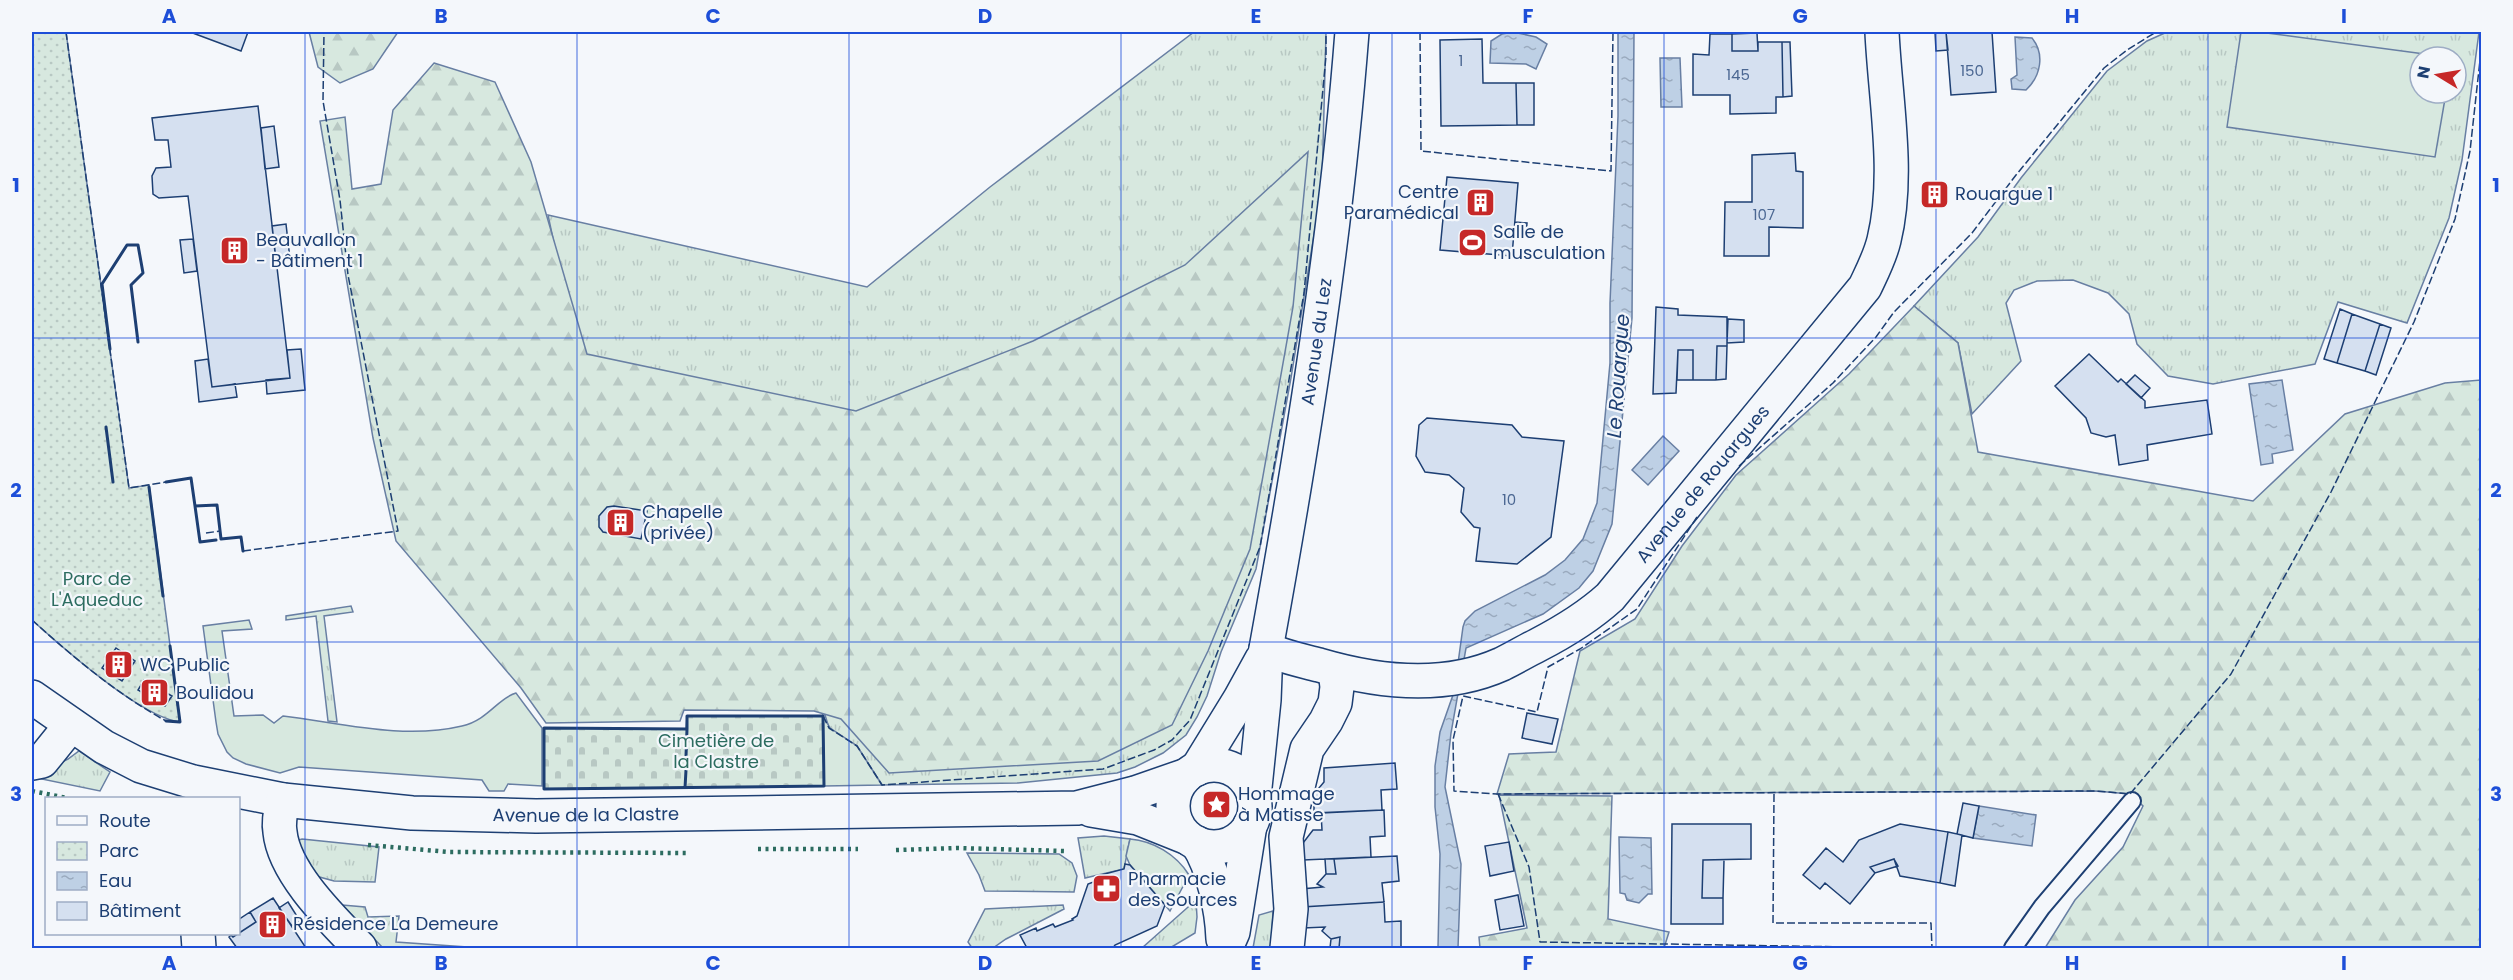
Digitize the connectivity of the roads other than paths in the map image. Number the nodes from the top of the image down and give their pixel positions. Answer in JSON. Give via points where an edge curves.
{"nodes":[{"id":1,"x":1352,"y":32,"type":"edge"},
{"id":2,"x":1882,"y":32,"type":"edge"},
{"id":3,"x":1266,"y":649,"type":"junction"},
{"id":4,"x":1335,"y":670,"type":"junction"},
{"id":5,"x":32,"y":697,"type":"edge"},
{"id":6,"x":71,"y":725,"type":"junction"},
{"id":7,"x":32,"y":763,"type":"edge"},
{"id":8,"x":1192,"y":772,"type":"junction"},
{"id":9,"x":192,"y":790,"type":"edge"},
{"id":10,"x":283,"y":800,"type":"junction"},
{"id":11,"x":2132,"y":801,"type":"dead end"},
{"id":12,"x":1077,"y":808,"type":"junction"},
{"id":13,"x":1252,"y":811,"type":"junction"},
{"id":14,"x":1192,"y":840,"type":"junction"},
{"id":15,"x":360,"y":948,"type":"edge"},
{"id":16,"x":1225,"y":948,"type":"edge"},
{"id":17,"x":1287,"y":948,"type":"edge"},
{"id":18,"x":2013,"y":948,"type":"edge"}],
"edges":[{"from":1,"to":3,"type":"street","name":"Avenue du Lez","via":[[1318,338]]},
{"from":2,"to":4,"type":"street","name":"Avenue de Rouargues","via":[[1890,156],[1887,224],[1878,259],[1865,287],[1610,597],[1562,633],[1500,665],[1459,676],[1418,681]]},
{"from":3,"to":4,"type":"street","name":"Avenue de Rouargues"},
{"from":3,"to":8,"type":"street","name":"Avenue du Lez","via":[[1240,699]]},
{"from":3,"to":13,"type":"street","name":"Avenue du Lez"},
{"from":4,"to":17,"type":"street","via":[[1335,703],[1307,749],[1286,837],[1291,909]]},
{"from":5,"to":6,"type":"street","name":"Avenue de la Clastre"},
{"from":6,"to":7,"type":"street","via":[[42,761]]},
{"from":6,"to":9,"type":"street","name":"Avenue de la Clastre","via":[[104,747]]},
{"from":8,"to":12,"type":"street","name":"Avenue de la Clastre","via":[[1136,793]]},
{"from":8,"to":13,"type":"street","via":[[1216,765],[1230,768],[1246,779]]},
{"from":8,"to":14,"type":"street","via":[[1176,791],[1173,810],[1176,822]]},
{"from":9,"to":10,"type":"street","name":"Avenue de la Clastre"},
{"from":10,"to":12,"type":"street","name":"Avenue de la Clastre","via":[[412,813],[536,816]]},
{"from":10,"to":15,"type":"street","via":[[280,832],[292,866]]},
{"from":11,"to":18,"type":"lane","via":[[2042,907]]},
{"from":12,"to":14,"type":"street","name":"Avenue de la Clastre","via":[[1138,818]]},
{"from":13,"to":14,"type":"street","via":[[1240,838],[1227,845],[1212,847]]},
{"from":13,"to":16,"type":"street","via":[[1233,932]]},
{"from":14,"to":16,"type":"street","via":[[1203,852],[1212,880]]}]}
